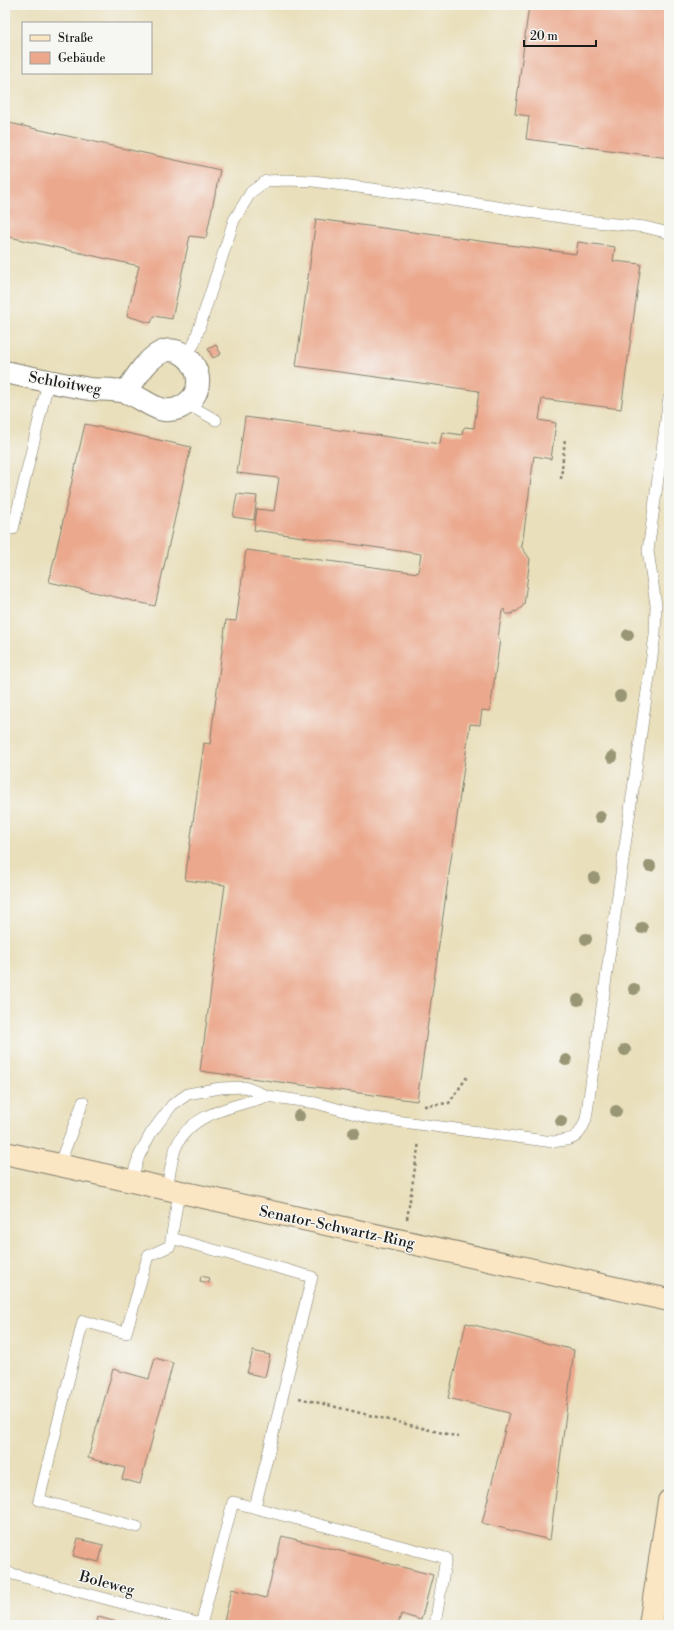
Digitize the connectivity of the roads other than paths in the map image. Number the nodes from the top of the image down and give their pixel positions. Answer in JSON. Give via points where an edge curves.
{"nodes":[{"id":1,"x":669,"y":233,"type":"edge"},
{"id":2,"x":186,"y":356,"type":"junction"},
{"id":3,"x":5,"y":372,"type":"edge"},
{"id":4,"x":48,"y":382,"type":"junction"},
{"id":5,"x":126,"y":392,"type":"junction"},
{"id":6,"x":669,"y":398,"type":"edge"},
{"id":7,"x":187,"y":404,"type":"junction"},
{"id":8,"x":216,"y":420,"type":"dead end"},
{"id":9,"x":5,"y":527,"type":"edge"},
{"id":10,"x":267,"y":1096,"type":"junction"},
{"id":11,"x":83,"y":1102,"type":"dead end"},
{"id":12,"x":5,"y":1153,"type":"edge"},
{"id":13,"x":59,"y":1165,"type":"junction"},
{"id":14,"x":131,"y":1181,"type":"junction"},
{"id":15,"x":173,"y":1190,"type":"junction"},
{"id":16,"x":171,"y":1238,"type":"junction"},
{"id":17,"x":669,"y":1300,"type":"edge"},
{"id":18,"x":669,"y":1506,"type":"edge"},
{"id":19,"x":255,"y":1507,"type":"junction"},
{"id":20,"x":137,"y":1527,"type":"dead end"},
{"id":21,"x":5,"y":1572,"type":"edge"},
{"id":22,"x":201,"y":1625,"type":"edge"},
{"id":23,"x":435,"y":1625,"type":"edge"},
{"id":24,"x":650,"y":1625,"type":"edge"}],
"edges":[{"from":1,"to":2,"type":"lane","via":[[645,227],[586,221],[321,182],[266,181],[251,192],[234,220],[194,344]]},
{"from":2,"to":5,"type":"street","via":[[173,350],[161,352],[150,360]]},
{"from":2,"to":7,"type":"street","via":[[198,371],[195,395]]},
{"from":3,"to":4,"type":"street","name":"Schloitweg"},
{"from":4,"to":5,"type":"street","name":"Schloitweg"},
{"from":4,"to":9,"type":"lane","via":[[13,529]]},
{"from":5,"to":7,"type":"street","name":"Schloitweg","via":[[166,410]]},
{"from":6,"to":10,"type":"lane","via":[[648,551],[656,605],[655,635],[586,1119],[582,1130],[573,1139],[553,1142],[366,1117],[316,1103]]},
{"from":7,"to":8,"type":"lane"},
{"from":10,"to":14,"type":"lane","via":[[245,1088],[220,1088],[188,1094],[172,1105],[151,1132],[139,1156]]},
{"from":10,"to":15,"type":"lane","via":[[201,1119],[185,1133],[175,1151]]},
{"from":11,"to":13,"type":"lane"},
{"from":12,"to":13,"type":"main road","name":"Senator-Schwartz-Ring"},
{"from":13,"to":14,"type":"main road","name":"Senator-Schwartz-Ring"},
{"from":14,"to":15,"type":"main road","name":"Senator-Schwartz-Ring"},
{"from":15,"to":16,"type":"lane"},
{"from":15,"to":17,"type":"main road","name":"Senator-Schwartz-Ring"},
{"from":16,"to":19,"type":"lane","via":[[312,1277]]},
{"from":16,"to":20,"type":"lane","via":[[170,1246],[148,1256],[126,1333],[83,1320],[38,1500]]},
{"from":18,"to":24,"type":"main road"},
{"from":19,"to":22,"type":"lane","via":[[233,1502]]},
{"from":19,"to":23,"type":"lane","via":[[446,1558]]},
{"from":21,"to":22,"type":"lane","name":"Boleweg"}]}
